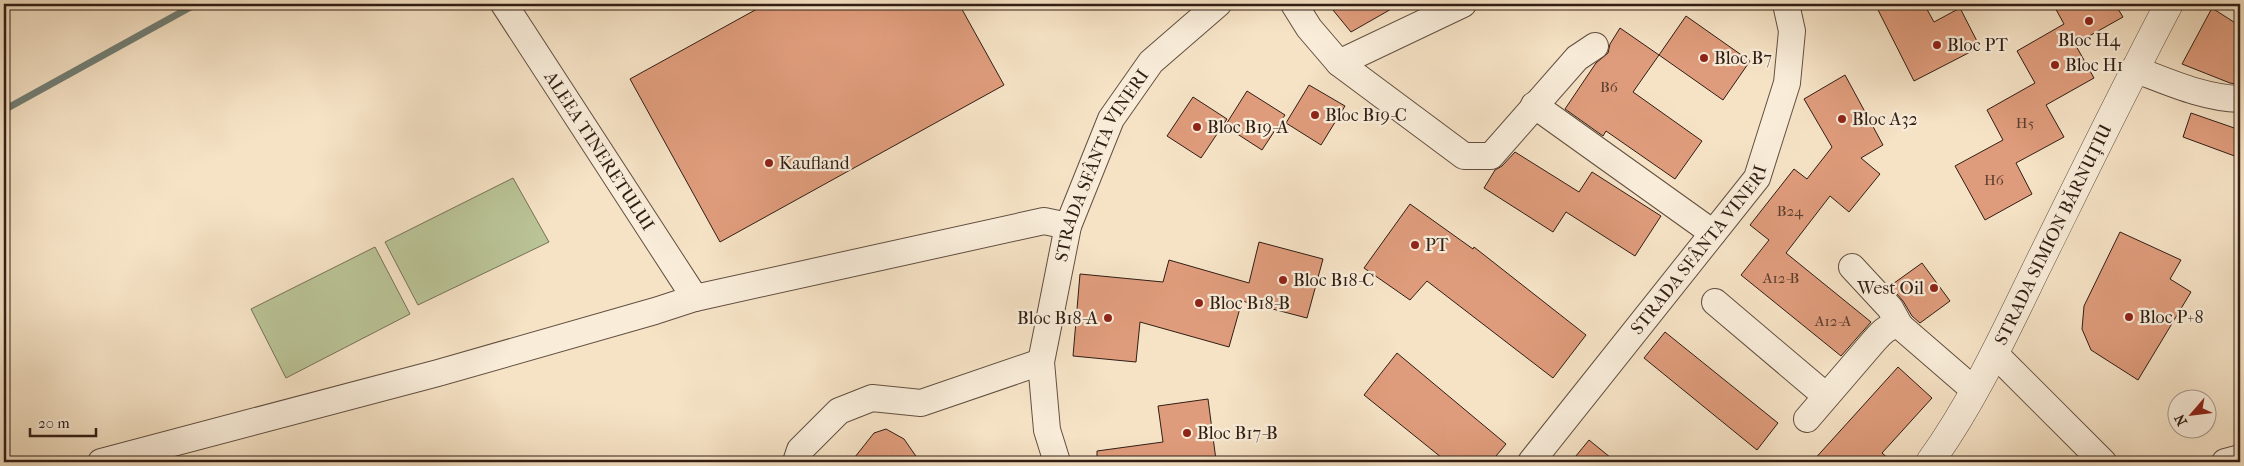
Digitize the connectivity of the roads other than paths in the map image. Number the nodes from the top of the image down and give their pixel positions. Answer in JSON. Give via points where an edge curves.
{"nodes":[{"id":1,"x":504,"y":4,"type":"edge"},
{"id":2,"x":1218,"y":4,"type":"edge"},
{"id":3,"x":1294,"y":4,"type":"edge"},
{"id":4,"x":1464,"y":4,"type":"edge"},
{"id":5,"x":1786,"y":4,"type":"edge"},
{"id":6,"x":2169,"y":4,"type":"edge"},
{"id":7,"x":1595,"y":46,"type":"dead end"},
{"id":8,"x":1339,"y":63,"type":"junction"},
{"id":9,"x":2134,"y":69,"type":"junction"},
{"id":10,"x":2240,"y":99,"type":"edge"},
{"id":11,"x":1534,"y":105,"type":"junction"},
{"id":12,"x":1068,"y":226,"type":"junction"},
{"id":13,"x":1713,"y":233,"type":"junction"},
{"id":14,"x":1852,"y":267,"type":"dead end"},
{"id":15,"x":695,"y":298,"type":"junction"},
{"id":16,"x":1715,"y":302,"type":"dead end"},
{"id":17,"x":1900,"y":326,"type":"junction"},
{"id":18,"x":1995,"y":354,"type":"junction"},
{"id":19,"x":1041,"y":362,"type":"junction"},
{"id":20,"x":1974,"y":390,"type":"junction"},
{"id":21,"x":1826,"y":396,"type":"junction"},
{"id":22,"x":1807,"y":419,"type":"dead end"},
{"id":23,"x":2240,"y":458,"type":"edge"},
{"id":24,"x":101,"y":462,"type":"edge"},
{"id":25,"x":796,"y":462,"type":"edge"},
{"id":26,"x":1057,"y":462,"type":"edge"},
{"id":27,"x":1531,"y":462,"type":"edge"},
{"id":28,"x":1930,"y":462,"type":"edge"},
{"id":29,"x":2103,"y":462,"type":"edge"},
{"id":30,"x":2225,"y":462,"type":"edge"}],
"edges":[{"from":1,"to":15,"type":"street","name":"ALEEA TINERETULUI"},
{"from":2,"to":12,"type":"street","name":"STRADA SFÂNTA VINERI","via":[[1151,62],[1111,119]]},
{"from":3,"to":8,"type":"street","via":[[1309,28]]},
{"from":4,"to":8,"type":"street"},
{"from":5,"to":13,"type":"street","name":"STRADA SFÂNTA VINERI","via":[[1792,31],[1787,82],[1757,178]]},
{"from":6,"to":9,"type":"street","name":"STRADA SIMION BĂRNUȚIU"},
{"from":7,"to":11,"type":"street","via":[[1577,58]]},
{"from":8,"to":11,"type":"street","via":[[1464,156],[1491,156]]},
{"from":9,"to":10,"type":"street","via":[[2188,90],[2225,99]]},
{"from":9,"to":18,"type":"street","name":"STRADA SIMION BĂRNUȚIU"},
{"from":11,"to":13,"type":"street"},
{"from":12,"to":15,"type":"street","via":[[1044,221]]},
{"from":12,"to":19,"type":"street","name":"STRADA SFÂNTA VINERI"},
{"from":13,"to":27,"type":"street","name":"STRADA SFÂNTA VINERI"},
{"from":14,"to":17,"type":"street","via":[[1890,308]]},
{"from":15,"to":24,"type":"street","via":[[448,370]]},
{"from":16,"to":21,"type":"street"},
{"from":17,"to":20,"type":"street"},
{"from":17,"to":21,"type":"street","via":[[1884,330]]},
{"from":18,"to":20,"type":"street","name":"STRADA SIMION BĂRNUȚIU"},
{"from":18,"to":29,"type":"street"},
{"from":19,"to":25,"type":"street","via":[[921,403],[872,398],[839,411],[800,450]]},
{"from":19,"to":26,"type":"street","name":"STRADA SFÂNTA VINERI","via":[[1047,430]]},
{"from":20,"to":28,"type":"street","name":"STRADA SIMION BĂRNUȚIU"},
{"from":21,"to":22,"type":"street"},
{"from":23,"to":30,"type":"street"}]}
